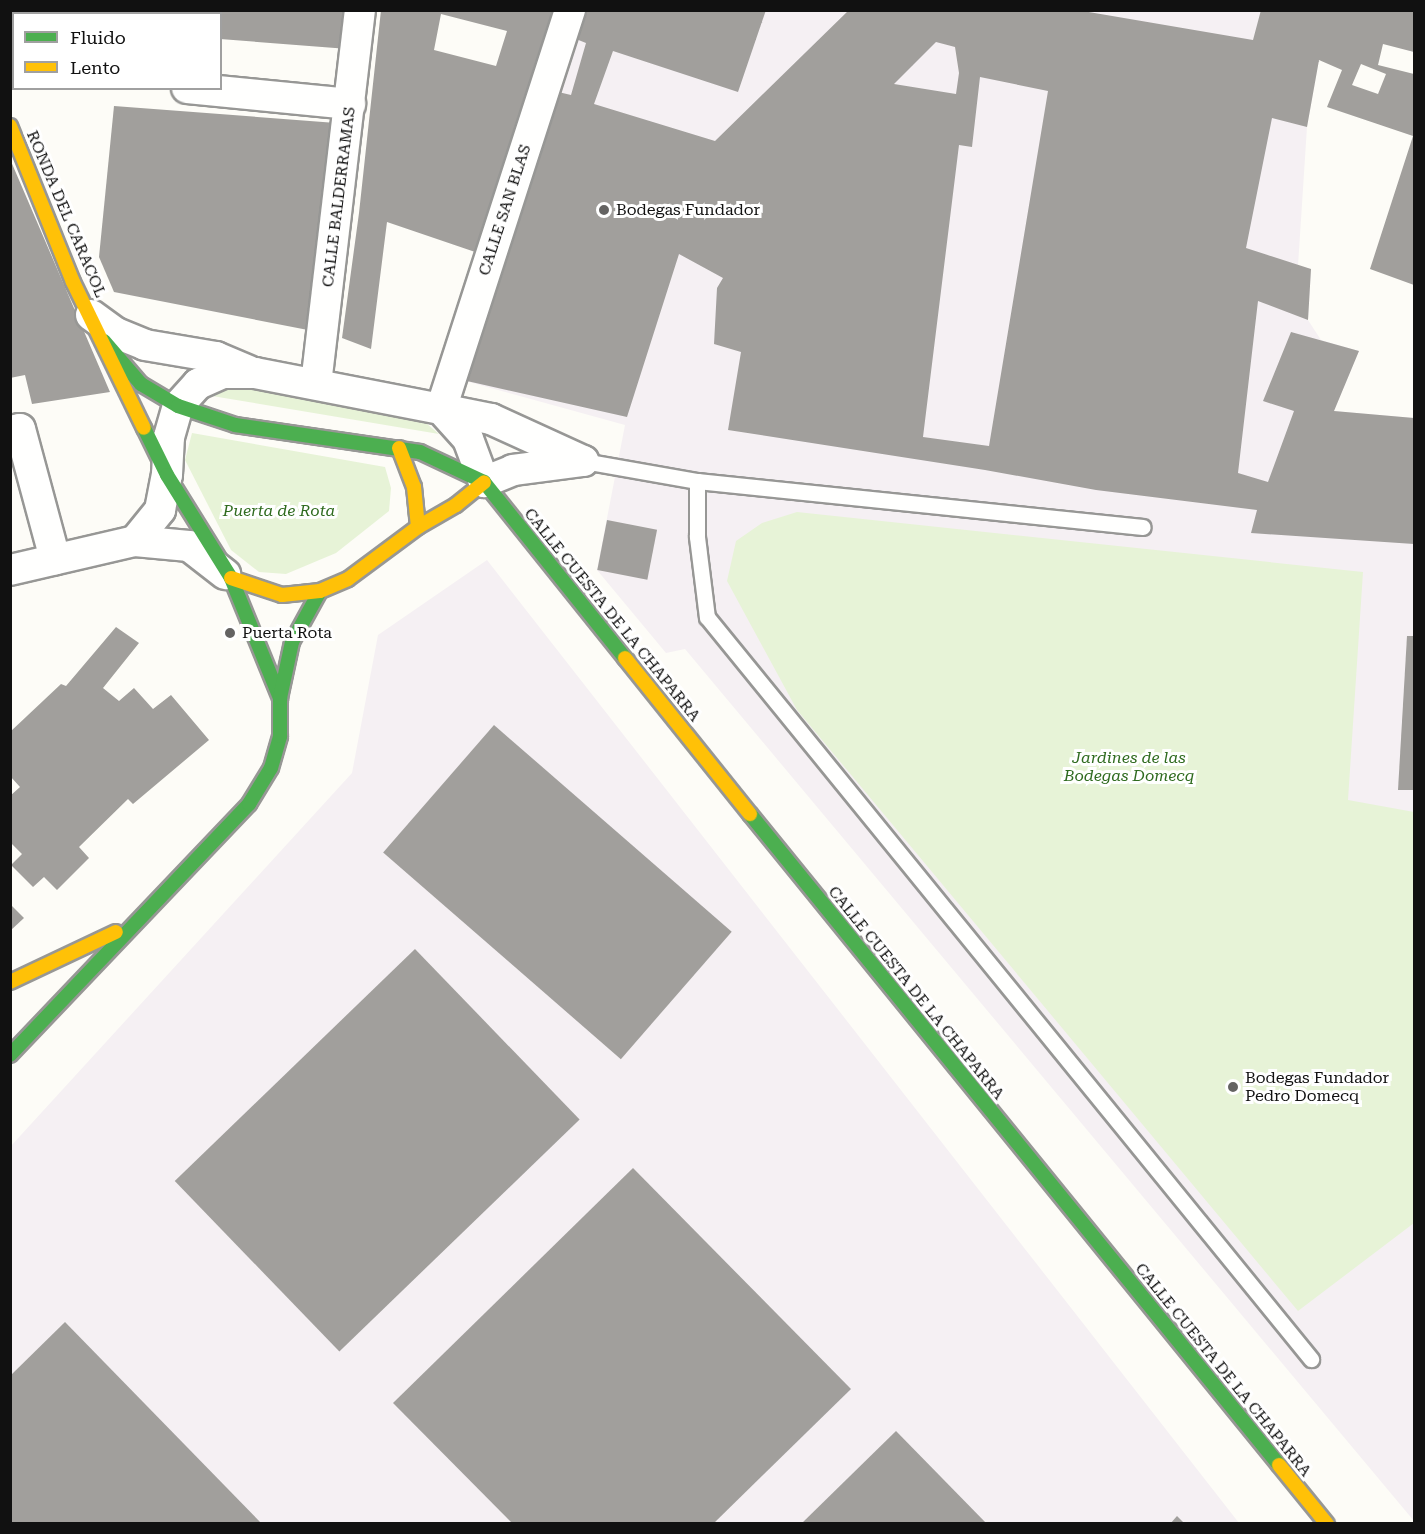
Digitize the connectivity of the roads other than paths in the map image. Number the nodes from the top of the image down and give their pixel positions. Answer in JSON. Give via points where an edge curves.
{"nodes":[{"id":1,"x":360,"y":10,"type":"edge"},
{"id":2,"x":570,"y":10,"type":"edge"},
{"id":3,"x":206,"y":90,"type":"edge"},
{"id":4,"x":350,"y":104,"type":"junction"},
{"id":5,"x":10,"y":126,"type":"edge"},
{"id":6,"x":97,"y":328,"type":"junction"},
{"id":7,"x":255,"y":373,"type":"junction"},
{"id":8,"x":316,"y":384,"type":"junction"},
{"id":9,"x":178,"y":406,"type":"junction"},
{"id":10,"x":441,"y":409,"type":"junction"},
{"id":11,"x":10,"y":432,"type":"edge"},
{"id":12,"x":399,"y":448,"type":"junction"},
{"id":13,"x":583,"y":461,"type":"junction"},
{"id":14,"x":167,"y":475,"type":"junction"},
{"id":15,"x":698,"y":481,"type":"junction"},
{"id":16,"x":484,"y":482,"type":"junction"},
{"id":17,"x":418,"y":526,"type":"junction"},
{"id":18,"x":1143,"y":527,"type":"dead end"},
{"id":19,"x":135,"y":541,"type":"junction"},
{"id":20,"x":55,"y":559,"type":"junction"},
{"id":21,"x":10,"y":570,"type":"edge"},
{"id":22,"x":231,"y":578,"type":"junction"},
{"id":23,"x":320,"y":591,"type":"junction"},
{"id":24,"x":280,"y":698,"type":"junction"},
{"id":25,"x":132,"y":925,"type":"junction"},
{"id":26,"x":10,"y":982,"type":"edge"},
{"id":27,"x":10,"y":1055,"type":"edge"},
{"id":28,"x":1311,"y":1359,"type":"dead end"},
{"id":29,"x":1327,"y":1524,"type":"edge"}],
"edges":[{"from":1,"to":4,"type":"street","name":"CALLE BALDERRAMAS"},
{"from":2,"to":10,"type":"street","name":"CALLE SAN BLAS"},
{"from":3,"to":4,"type":"street"},
{"from":4,"to":8,"type":"street","name":"CALLE BALDERRAMAS"},
{"from":5,"to":6,"type":"main road","name":"RONDA DEL CARACOL","via":[[73,282]]},
{"from":6,"to":7,"type":"street","via":[[145,345],[216,357]]},
{"from":6,"to":9,"type":"main road","via":[[141,384]]},
{"from":6,"to":14,"type":"main road"},
{"from":7,"to":8,"type":"street"},
{"from":7,"to":9,"type":"street","via":[[223,373],[198,384]]},
{"from":8,"to":10,"type":"street"},
{"from":9,"to":12,"type":"main road","via":[[235,425]]},
{"from":9,"to":14,"type":"street","via":[[169,437]]},
{"from":10,"to":13,"type":"street","via":[[491,418]]},
{"from":10,"to":16,"type":"street","via":[[468,439]]},
{"from":11,"to":20,"type":"street","via":[[20,429]]},
{"from":12,"to":16,"type":"main road","via":[[420,452]]},
{"from":12,"to":17,"type":"main road","via":[[414,487]]},
{"from":13,"to":15,"type":"lane"},
{"from":13,"to":16,"type":"street","via":[[513,470]]},
{"from":14,"to":19,"type":"street","via":[[160,510]]},
{"from":14,"to":22,"type":"main road"},
{"from":15,"to":18,"type":"lane"},
{"from":15,"to":28,"type":"lane","via":[[697,537],[706,617]]},
{"from":16,"to":17,"type":"main road","via":[[456,505]]},
{"from":16,"to":29,"type":"main road","name":"CALLE CUESTA DE LA CHAPARRA"},
{"from":17,"to":23,"type":"main road","via":[[348,579]]},
{"from":19,"to":20,"type":"street"},
{"from":19,"to":22,"type":"street","via":[[189,546]]},
{"from":20,"to":21,"type":"street"},
{"from":22,"to":23,"type":"main road","via":[[282,595]]},
{"from":22,"to":24,"type":"main road"},
{"from":23,"to":24,"type":"main road","via":[[292,642]]},
{"from":24,"to":25,"type":"main road","via":[[280,736],[271,768],[249,804]]},
{"from":25,"to":26,"type":"main road"},
{"from":25,"to":27,"type":"main road"}]}
